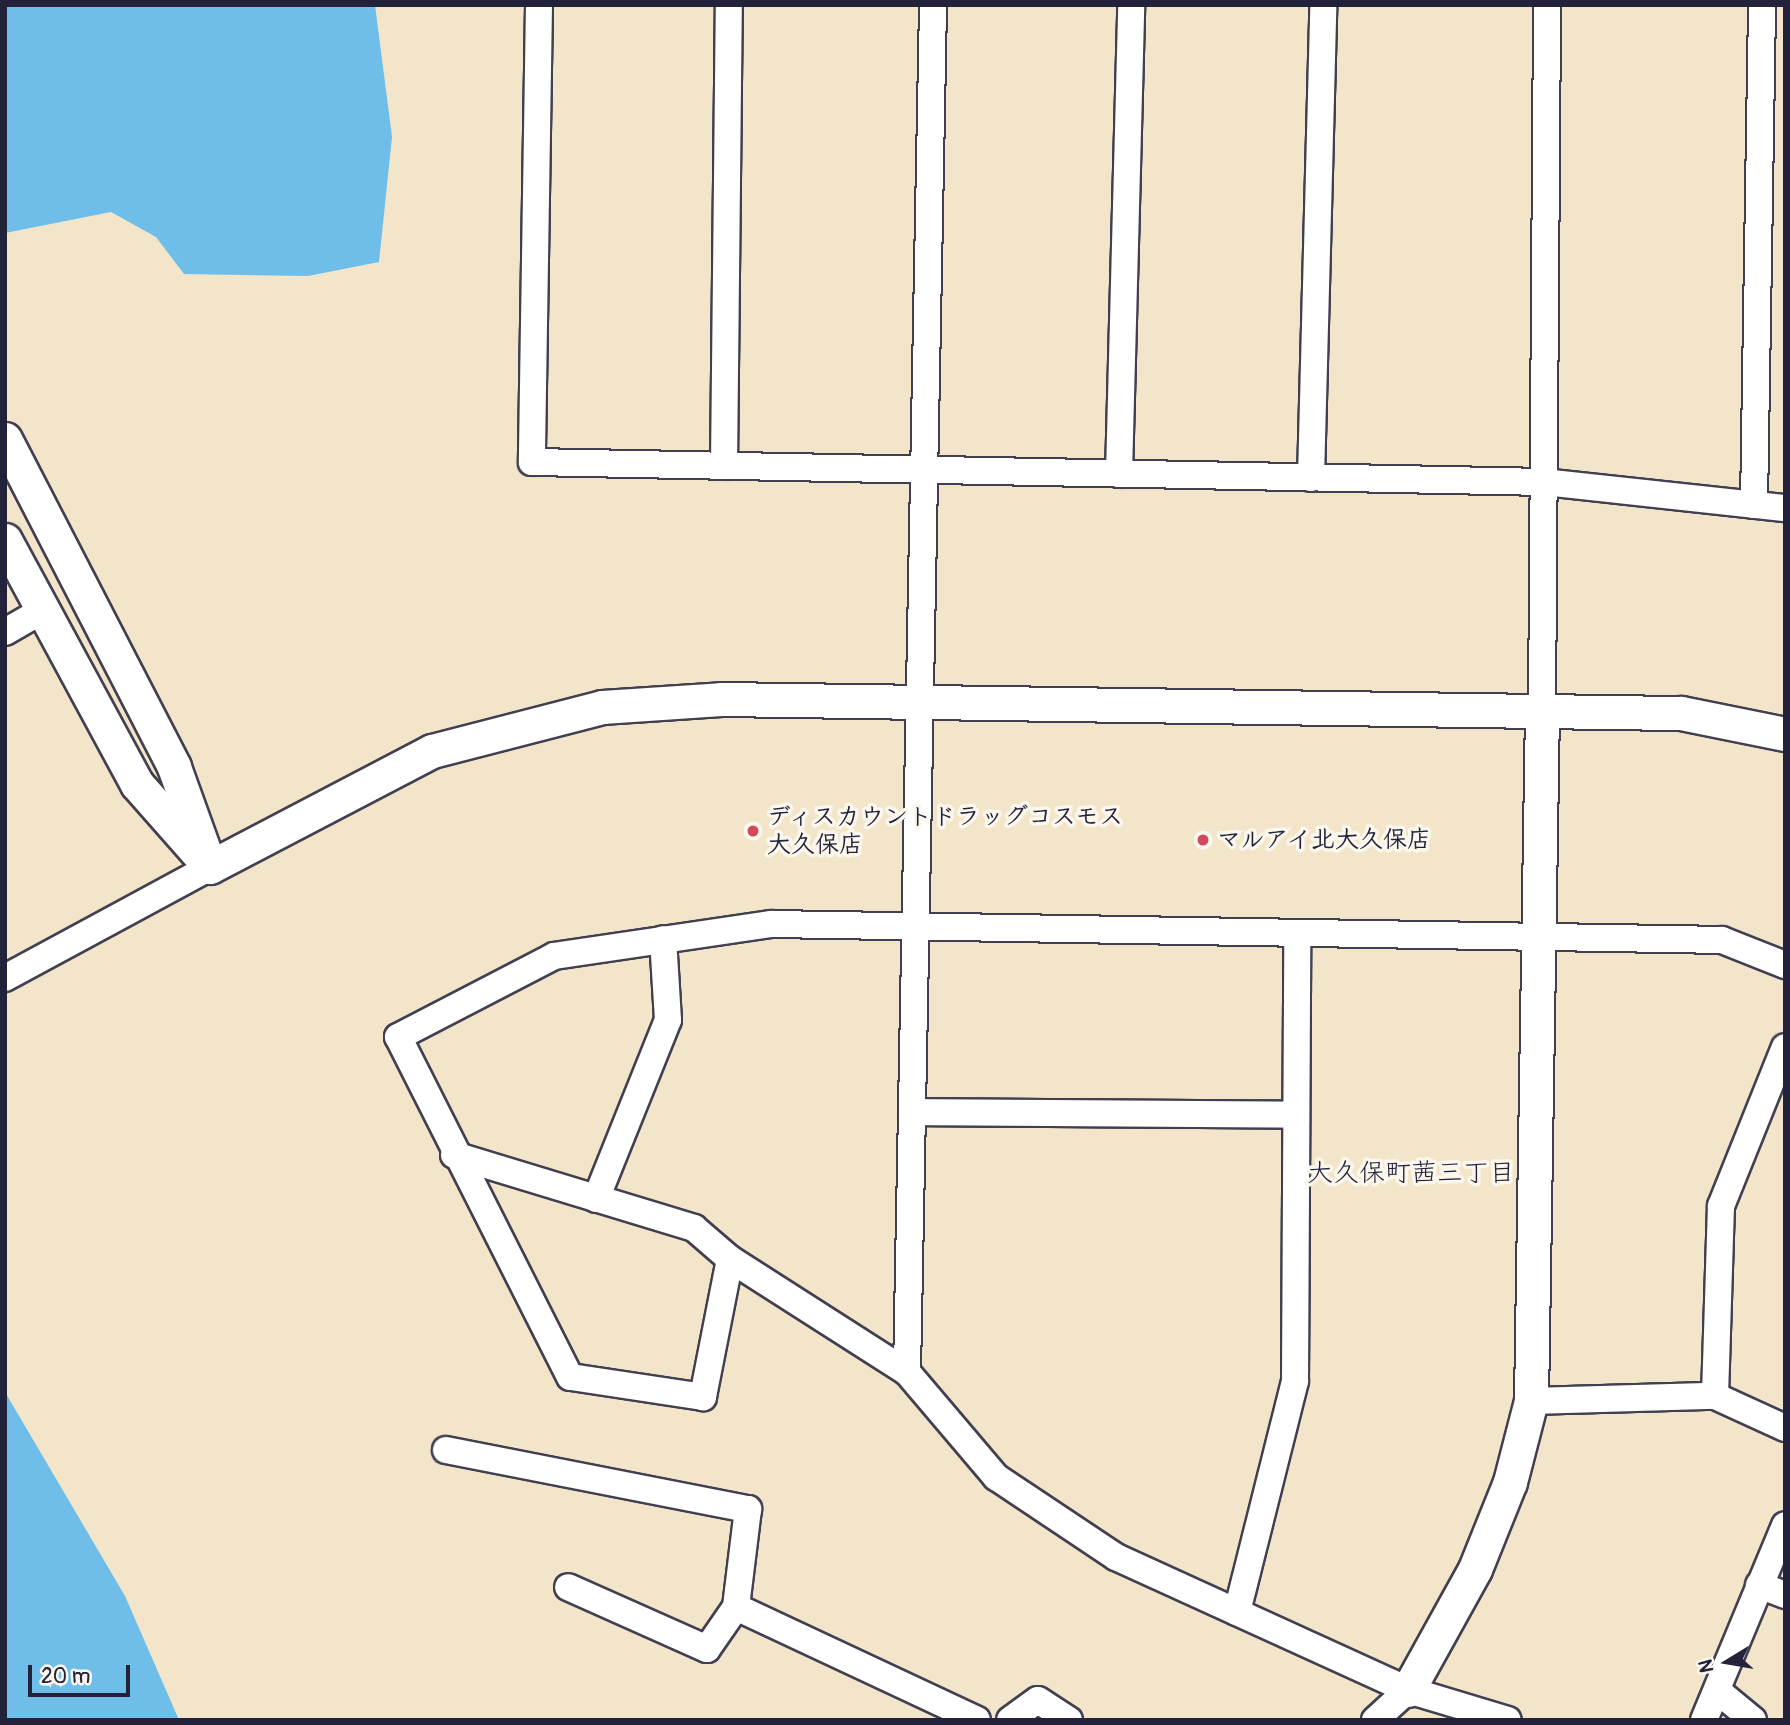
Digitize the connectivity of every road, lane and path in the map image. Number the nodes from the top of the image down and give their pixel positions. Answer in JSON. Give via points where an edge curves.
{"nodes":[{"id":1,"x":539,"y":5,"type":"edge"},
{"id":2,"x":729,"y":5,"type":"edge"},
{"id":3,"x":933,"y":5,"type":"edge"},
{"id":4,"x":1131,"y":5,"type":"edge"},
{"id":5,"x":1323,"y":5,"type":"edge"},
{"id":6,"x":1547,"y":5,"type":"edge"},
{"id":7,"x":1762,"y":5,"type":"edge"},
{"id":8,"x":5,"y":439,"type":"edge"},
{"id":9,"x":724,"y":466,"type":"junction"},
{"id":10,"x":924,"y":470,"type":"junction"},
{"id":11,"x":1119,"y":474,"type":"junction"},
{"id":12,"x":1311,"y":478,"type":"junction"},
{"id":13,"x":1544,"y":482,"type":"junction"},
{"id":14,"x":1755,"y":505,"type":"junction"},
{"id":15,"x":1785,"y":508,"type":"edge"},
{"id":16,"x":5,"y":540,"type":"edge"},
{"id":17,"x":43,"y":610,"type":"junction"},
{"id":18,"x":5,"y":632,"type":"edge"},
{"id":19,"x":920,"y":702,"type":"junction"},
{"id":20,"x":1542,"y":711,"type":"junction"},
{"id":21,"x":1785,"y":734,"type":"edge"},
{"id":22,"x":210,"y":867,"type":"junction"},
{"id":23,"x":920,"y":925,"type":"junction"},
{"id":24,"x":1297,"y":934,"type":"junction"},
{"id":25,"x":663,"y":939,"type":"junction"},
{"id":26,"x":1538,"y":940,"type":"junction"},
{"id":27,"x":1785,"y":965,"type":"edge"},
{"id":28,"x":5,"y":978,"type":"edge"},
{"id":29,"x":1785,"y":1047,"type":"edge"},
{"id":30,"x":912,"y":1112,"type":"junction"},
{"id":31,"x":1296,"y":1115,"type":"junction"},
{"id":32,"x":454,"y":1155,"type":"junction"},
{"id":33,"x":596,"y":1199,"type":"junction"},
{"id":34,"x":730,"y":1259,"type":"junction"},
{"id":35,"x":906,"y":1372,"type":"junction"},
{"id":36,"x":1715,"y":1396,"type":"junction"},
{"id":37,"x":1531,"y":1401,"type":"junction"},
{"id":38,"x":1785,"y":1428,"type":"edge"},
{"id":39,"x":446,"y":1450,"type":"dead end"},
{"id":40,"x":1785,"y":1525,"type":"edge"},
{"id":41,"x":1759,"y":1585,"type":"junction"},
{"id":42,"x":568,"y":1587,"type":"dead end"},
{"id":43,"x":1785,"y":1595,"type":"edge"},
{"id":44,"x":736,"y":1607,"type":"junction"},
{"id":45,"x":1237,"y":1612,"type":"junction"},
{"id":46,"x":1408,"y":1690,"type":"junction"},
{"id":47,"x":1719,"y":1692,"type":"junction"},
{"id":48,"x":977,"y":1720,"type":"edge"},
{"id":49,"x":1010,"y":1720,"type":"edge"},
{"id":50,"x":1069,"y":1720,"type":"edge"},
{"id":51,"x":1375,"y":1720,"type":"edge"},
{"id":52,"x":1508,"y":1720,"type":"edge"},
{"id":53,"x":1704,"y":1720,"type":"edge"},
{"id":54,"x":1753,"y":1720,"type":"edge"}],
"edges":[{"from":1,"to":9,"type":"street","via":[[532,462]]},
{"from":2,"to":9,"type":"street"},
{"from":3,"to":10,"type":"street"},
{"from":4,"to":11,"type":"street"},
{"from":5,"to":12,"type":"street"},
{"from":6,"to":13,"type":"street"},
{"from":7,"to":14,"type":"street"},
{"from":8,"to":22,"type":"street","via":[[174,767]]},
{"from":9,"to":10,"type":"street"},
{"from":10,"to":11,"type":"street"},
{"from":10,"to":19,"type":"street"},
{"from":11,"to":12,"type":"street"},
{"from":12,"to":13,"type":"street"},
{"from":13,"to":14,"type":"street"},
{"from":13,"to":20,"type":"street"},
{"from":14,"to":15,"type":"street"},
{"from":16,"to":17,"type":"street"},
{"from":17,"to":18,"type":"street"},
{"from":17,"to":22,"type":"street","via":[[138,784]]},
{"from":19,"to":20,"type":"street"},
{"from":19,"to":22,"type":"street","via":[[721,699],[602,707],[432,751]]},
{"from":19,"to":23,"type":"street"},
{"from":20,"to":21,"type":"street","via":[[1681,713]]},
{"from":20,"to":26,"type":"street"},
{"from":22,"to":28,"type":"street"},
{"from":23,"to":24,"type":"street"},
{"from":23,"to":25,"type":"street","via":[[771,924]]},
{"from":23,"to":30,"type":"street"},
{"from":24,"to":26,"type":"street"},
{"from":24,"to":31,"type":"street"},
{"from":25,"to":32,"type":"street","via":[[554,956],[398,1037]]},
{"from":25,"to":33,"type":"street","via":[[668,1020]]},
{"from":26,"to":27,"type":"street","via":[[1722,940]]},
{"from":26,"to":37,"type":"street"},
{"from":29,"to":36,"type":"street","via":[[1721,1206]]},
{"from":30,"to":31,"type":"street"},
{"from":30,"to":35,"type":"street"},
{"from":31,"to":45,"type":"street","via":[[1295,1381]]},
{"from":32,"to":33,"type":"street"},
{"from":32,"to":34,"type":"street","via":[[570,1377],[703,1397]]},
{"from":33,"to":34,"type":"street","via":[[694,1228]]},
{"from":34,"to":35,"type":"street"},
{"from":35,"to":45,"type":"street","via":[[996,1477],[1116,1557]]},
{"from":36,"to":37,"type":"street"},
{"from":36,"to":38,"type":"street"},
{"from":37,"to":46,"type":"street","via":[[1510,1482],[1475,1569]]},
{"from":39,"to":44,"type":"street","via":[[748,1509]]},
{"from":40,"to":41,"type":"street"},
{"from":41,"to":43,"type":"street"},
{"from":41,"to":47,"type":"street"},
{"from":42,"to":44,"type":"street","via":[[707,1649]]},
{"from":44,"to":48,"type":"street"},
{"from":45,"to":46,"type":"street"},
{"from":46,"to":51,"type":"street"},
{"from":46,"to":52,"type":"street"},
{"from":47,"to":53,"type":"street"},
{"from":47,"to":54,"type":"street"},
{"from":49,"to":50,"type":"street","via":[[1038,1700]]}]}
